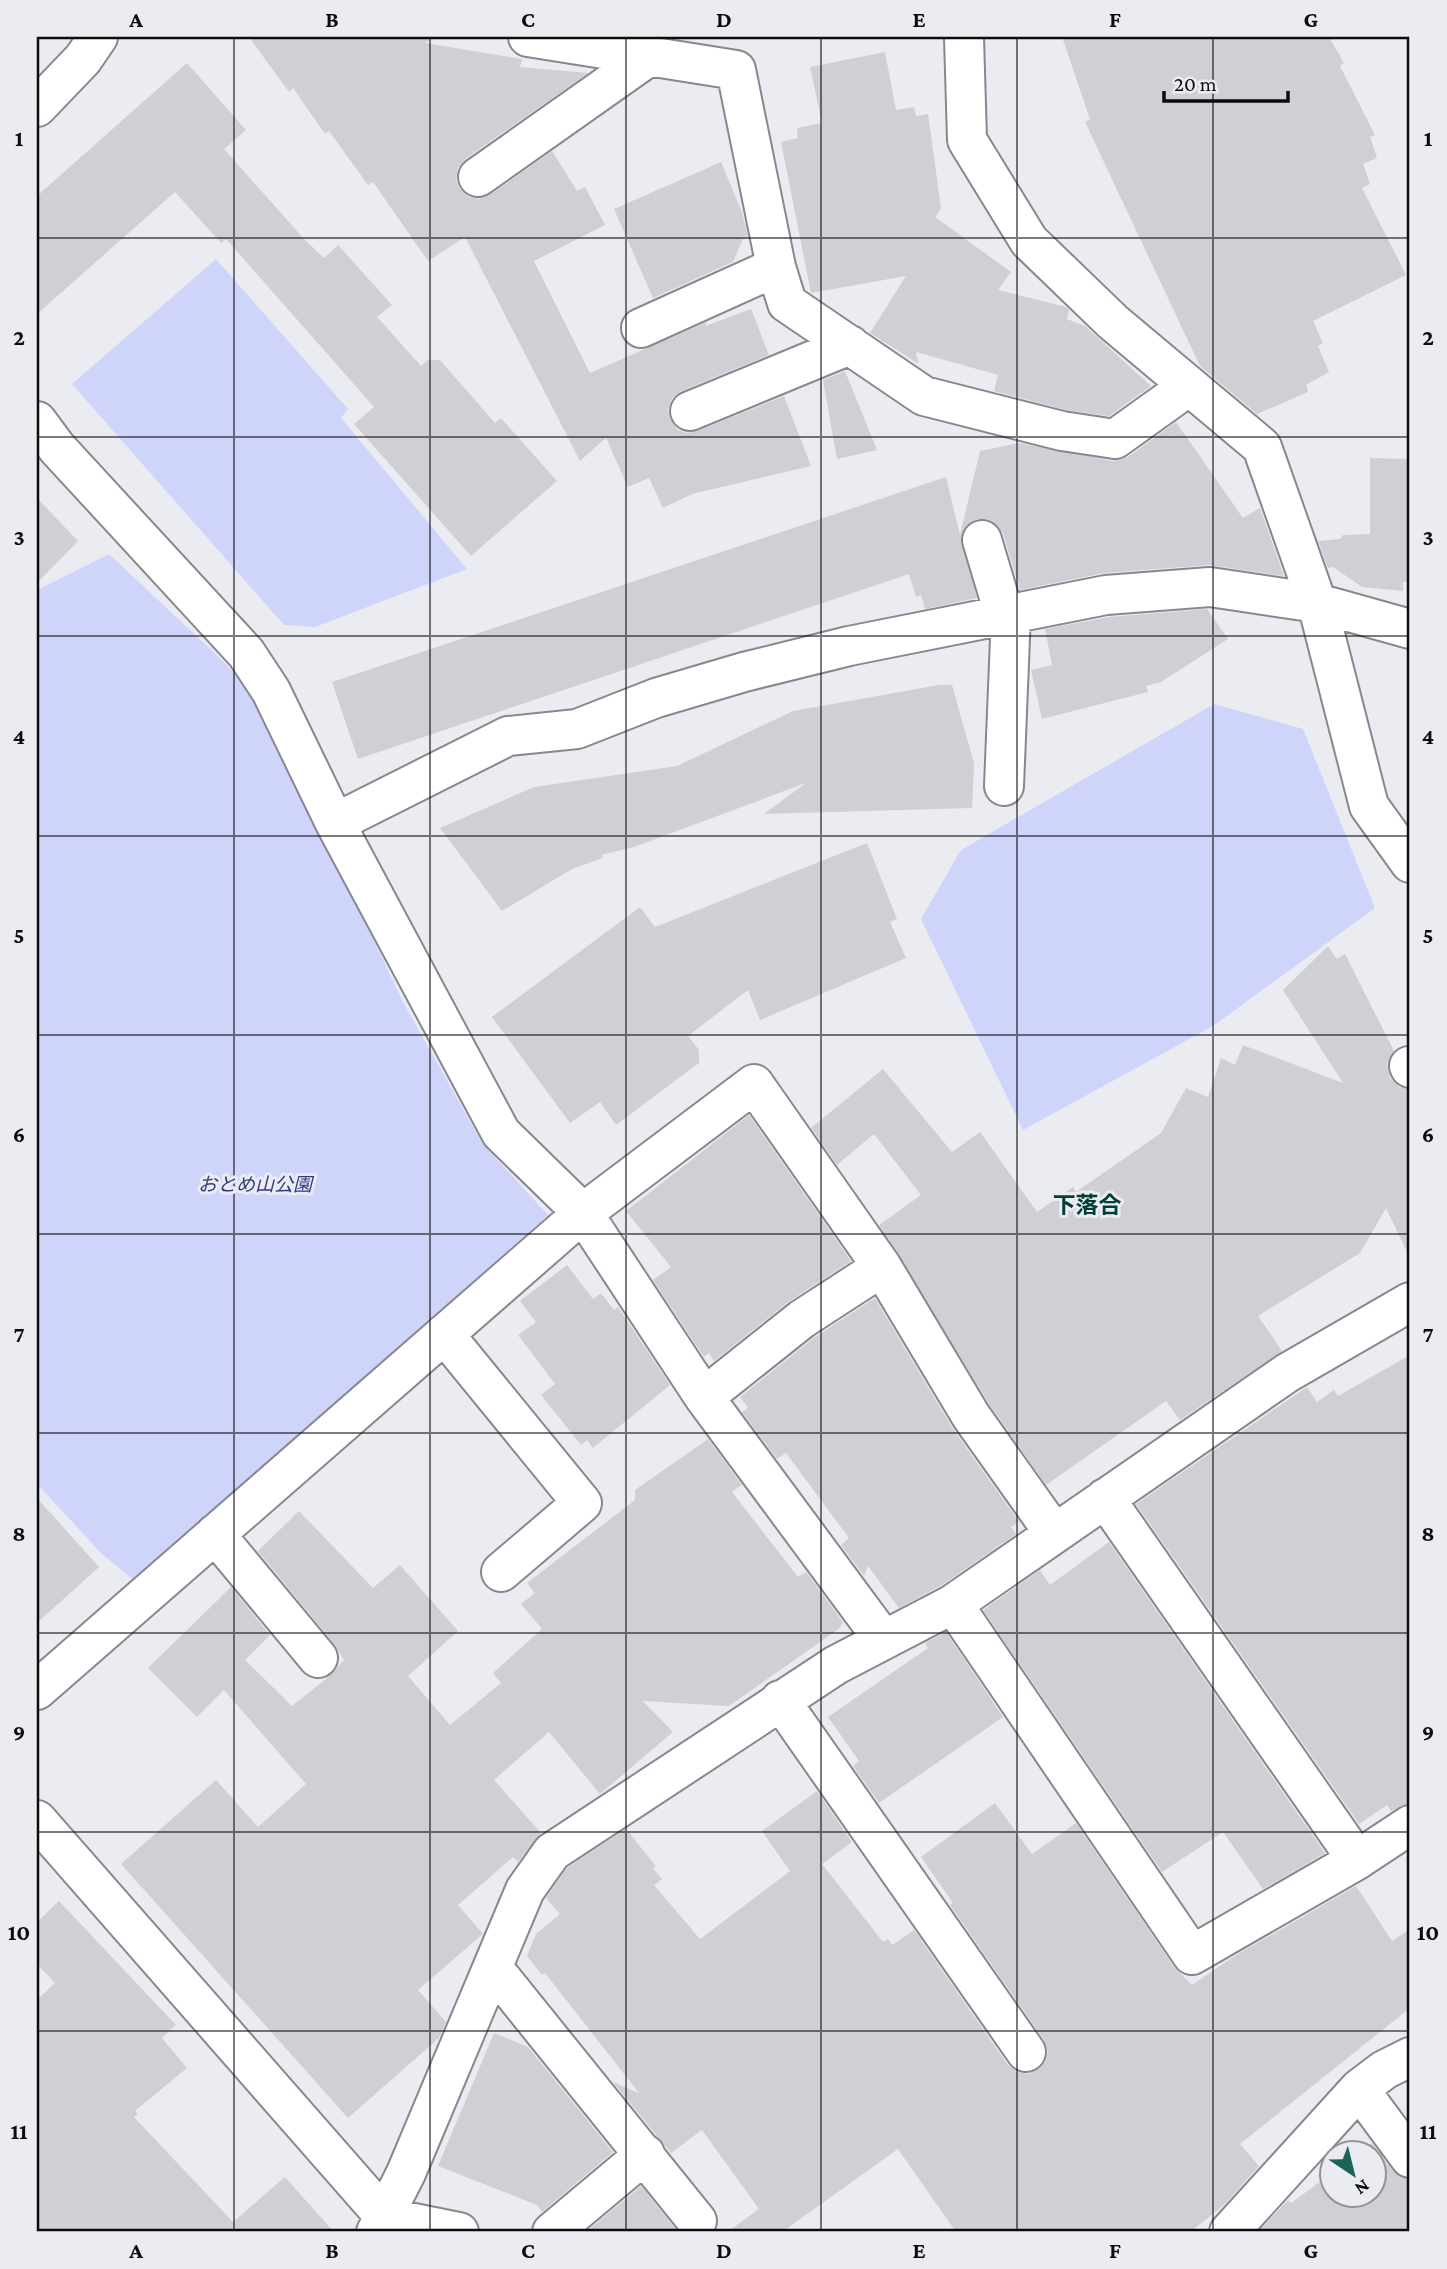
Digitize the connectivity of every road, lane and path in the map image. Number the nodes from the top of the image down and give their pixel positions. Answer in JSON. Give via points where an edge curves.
{"nodes":[{"id":1,"x":98,"y":37,"type":"edge"},
{"id":2,"x":528,"y":37,"type":"edge"},
{"id":3,"x":964,"y":37,"type":"edge"},
{"id":4,"x":648,"y":57,"type":"junction"},
{"id":5,"x":37,"y":107,"type":"edge"},
{"id":6,"x":478,"y":177,"type":"dead end"},
{"id":7,"x":776,"y":267,"type":"junction"},
{"id":8,"x":640,"y":328,"type":"dead end"},
{"id":9,"x":850,"y":345,"type":"junction"},
{"id":10,"x":1189,"y":386,"type":"junction"},
{"id":11,"x":690,"y":411,"type":"dead end"},
{"id":12,"x":37,"y":421,"type":"edge"},
{"id":13,"x":982,"y":540,"type":"dead end"},
{"id":14,"x":1317,"y":603,"type":"junction"},
{"id":15,"x":1008,"y":615,"type":"junction"},
{"id":16,"x":1410,"y":629,"type":"edge"},
{"id":17,"x":1004,"y":786,"type":"dead end"},
{"id":18,"x":335,"y":823,"type":"junction"},
{"id":19,"x":1410,"y":863,"type":"edge"},
{"id":20,"x":583,"y":1213,"type":"junction"},
{"id":21,"x":882,"y":1267,"type":"junction"},
{"id":22,"x":1410,"y":1302,"type":"edge"},
{"id":23,"x":444,"y":1334,"type":"junction"},
{"id":24,"x":704,"y":1397,"type":"junction"},
{"id":25,"x":1105,"y":1497,"type":"junction"},
{"id":26,"x":1054,"y":1533,"type":"junction"},
{"id":27,"x":215,"y":1534,"type":"junction"},
{"id":28,"x":501,"y":1572,"type":"dead end"},
{"id":29,"x":953,"y":1604,"type":"junction"},
{"id":30,"x":883,"y":1639,"type":"junction"},
{"id":31,"x":318,"y":1658,"type":"dead end"},
{"id":32,"x":37,"y":1690,"type":"edge"},
{"id":33,"x":780,"y":1700,"type":"junction"},
{"id":34,"x":37,"y":1820,"type":"edge"},
{"id":35,"x":1410,"y":1825,"type":"edge"},
{"id":36,"x":1357,"y":1860,"type":"junction"},
{"id":37,"x":493,"y":1968,"type":"junction"},
{"id":38,"x":1026,"y":2052,"type":"dead end"},
{"id":39,"x":1410,"y":2057,"type":"edge"},
{"id":40,"x":1359,"y":2090,"type":"junction"},
{"id":41,"x":645,"y":2154,"type":"junction"},
{"id":42,"x":1410,"y":2158,"type":"edge"},
{"id":43,"x":697,"y":2221,"type":"dead end"},
{"id":44,"x":381,"y":2225,"type":"edge"},
{"id":45,"x":459,"y":2232,"type":"edge"},
{"id":46,"x":552,"y":2232,"type":"edge"},
{"id":47,"x":1229,"y":2232,"type":"edge"}],
"edges":[{"from":1,"to":5,"type":"street"},
{"from":2,"to":4,"type":"street"},
{"from":3,"to":10,"type":"street","via":[[967,140],[1029,241],[1113,322]]},
{"from":4,"to":6,"type":"street"},
{"from":4,"to":7,"type":"street","via":[[736,70]]},
{"from":7,"to":8,"type":"street"},
{"from":7,"to":9,"type":"street","via":[[787,303]]},
{"from":9,"to":10,"type":"street","via":[[925,396],[1062,431],[1115,439]]},
{"from":9,"to":11,"type":"street"},
{"from":10,"to":14,"type":"street","via":[[1262,447]]},
{"from":12,"to":18,"type":"street","via":[[246,653],[271,691]]},
{"from":13,"to":15,"type":"street"},
{"from":14,"to":15,"type":"street","via":[[1210,587],[1105,595]]},
{"from":14,"to":16,"type":"street"},
{"from":14,"to":19,"type":"street","via":[[1369,806]]},
{"from":15,"to":17,"type":"street"},
{"from":15,"to":18,"type":"street","via":[[744,672],[656,698],[577,729],[508,736]]},
{"from":18,"to":20,"type":"street","via":[[501,1133]]},
{"from":20,"to":21,"type":"street","via":[[754,1084]]},
{"from":20,"to":23,"type":"street"},
{"from":20,"to":24,"type":"street"},
{"from":21,"to":24,"type":"street","via":[[802,1319]]},
{"from":21,"to":26,"type":"street","via":[[971,1416]]},
{"from":22,"to":25,"type":"street","via":[[1287,1373]]},
{"from":23,"to":27,"type":"street"},
{"from":23,"to":28,"type":"street","via":[[582,1503]]},
{"from":24,"to":30,"type":"street"},
{"from":25,"to":26,"type":"street"},
{"from":25,"to":36,"type":"street"},
{"from":26,"to":29,"type":"street"},
{"from":27,"to":31,"type":"street"},
{"from":27,"to":32,"type":"street"},
{"from":29,"to":30,"type":"street"},
{"from":29,"to":36,"type":"street","via":[[1192,1955]]},
{"from":30,"to":33,"type":"street"},
{"from":33,"to":37,"type":"street","via":[[552,1852],[525,1890]]},
{"from":33,"to":38,"type":"street"},
{"from":34,"to":44,"type":"street"},
{"from":35,"to":36,"type":"street"},
{"from":37,"to":41,"type":"street"},
{"from":37,"to":44,"type":"street"},
{"from":39,"to":40,"type":"street"},
{"from":40,"to":42,"type":"street"},
{"from":40,"to":47,"type":"street"},
{"from":41,"to":43,"type":"street"},
{"from":41,"to":46,"type":"street"},
{"from":44,"to":45,"type":"street"}]}
